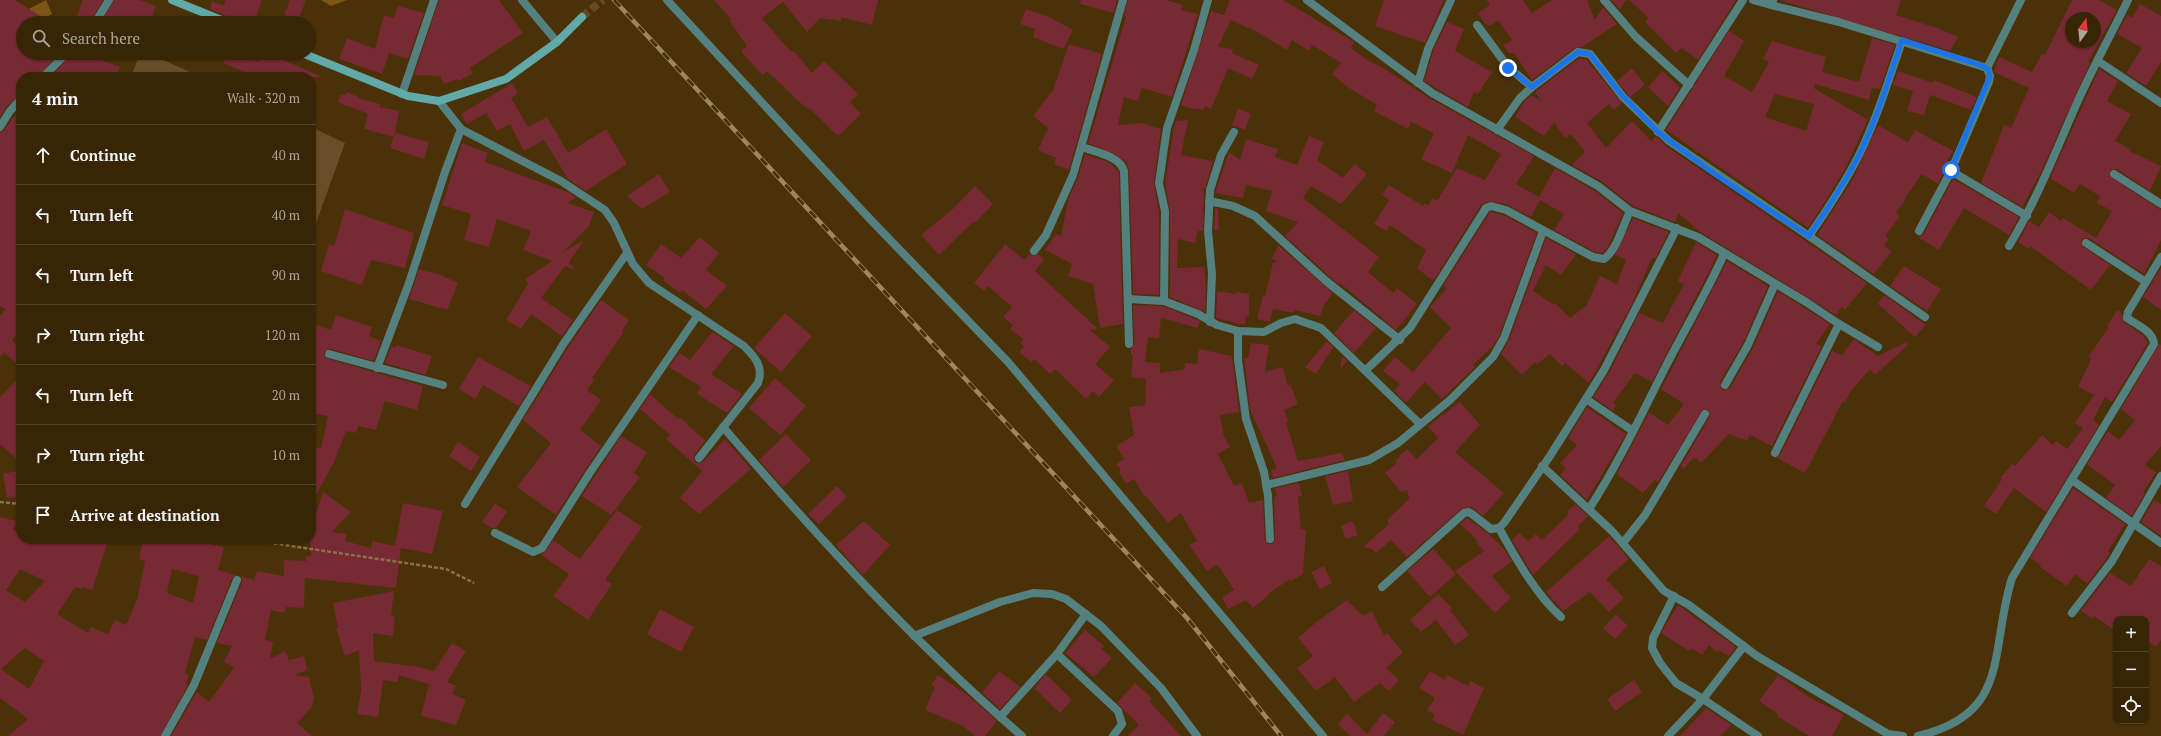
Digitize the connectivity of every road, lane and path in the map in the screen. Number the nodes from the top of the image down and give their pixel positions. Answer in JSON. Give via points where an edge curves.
{"nodes":[{"id":1,"x":108,"y":0,"type":"edge"},
{"id":2,"x":172,"y":0,"type":"edge"},
{"id":3,"x":434,"y":0,"type":"edge"},
{"id":4,"x":522,"y":0,"type":"edge"},
{"id":5,"x":667,"y":0,"type":"edge"},
{"id":6,"x":1123,"y":0,"type":"edge"},
{"id":7,"x":1208,"y":0,"type":"edge"},
{"id":8,"x":1307,"y":0,"type":"edge"},
{"id":9,"x":1451,"y":0,"type":"edge"},
{"id":10,"x":1604,"y":0,"type":"edge"},
{"id":11,"x":1744,"y":0,"type":"edge"},
{"id":12,"x":1753,"y":0,"type":"edge"},
{"id":13,"x":2021,"y":0,"type":"edge"},
{"id":14,"x":2128,"y":0,"type":"edge"},
{"id":15,"x":1772,"y":2,"type":"edge"},
{"id":16,"x":99,"y":16,"type":"edge"},
{"id":17,"x":212,"y":16,"type":"edge"},
{"id":18,"x":582,"y":17,"type":"tunnel mouth"},
{"id":19,"x":1477,"y":25,"type":"dead end"},
{"id":20,"x":1902,"y":40,"type":"junction"},
{"id":21,"x":557,"y":42,"type":"junction"},
{"id":22,"x":316,"y":59,"type":"edge"},
{"id":23,"x":60,"y":60,"type":"edge"},
{"id":24,"x":2098,"y":61,"type":"junction"},
{"id":25,"x":1987,"y":68,"type":"junction"},
{"id":26,"x":48,"y":72,"type":"edge"},
{"id":27,"x":1418,"y":83,"type":"junction"},
{"id":28,"x":1689,"y":85,"type":"junction"},
{"id":29,"x":1532,"y":87,"type":"junction"},
{"id":30,"x":402,"y":94,"type":"junction"},
{"id":31,"x":440,"y":101,"type":"junction"},
{"id":32,"x":2161,"y":103,"type":"edge"},
{"id":33,"x":16,"y":104,"type":"edge"},
{"id":34,"x":0,"y":127,"type":"edge"},
{"id":35,"x":461,"y":129,"type":"junction"},
{"id":36,"x":1497,"y":130,"type":"junction"},
{"id":37,"x":1234,"y":132,"type":"dead end"},
{"id":38,"x":1658,"y":132,"type":"junction"},
{"id":39,"x":1082,"y":147,"type":"junction"},
{"id":40,"x":1951,"y":170,"type":"junction"},
{"id":41,"x":2114,"y":174,"type":"dead end"},
{"id":42,"x":1209,"y":201,"type":"junction"},
{"id":43,"x":2161,"y":204,"type":"edge"},
{"id":44,"x":1630,"y":211,"type":"junction"},
{"id":45,"x":2027,"y":216,"type":"junction"},
{"id":46,"x":1677,"y":228,"type":"junction"},
{"id":47,"x":1543,"y":231,"type":"junction"},
{"id":48,"x":1919,"y":231,"type":"dead end"},
{"id":49,"x":1809,"y":236,"type":"junction"},
{"id":50,"x":2086,"y":243,"type":"dead end"},
{"id":51,"x":2009,"y":246,"type":"dead end"},
{"id":52,"x":1034,"y":251,"type":"dead end"},
{"id":53,"x":627,"y":253,"type":"junction"},
{"id":54,"x":1724,"y":254,"type":"junction"},
{"id":55,"x":2161,"y":256,"type":"edge"},
{"id":56,"x":2146,"y":282,"type":"junction"},
{"id":57,"x":1775,"y":284,"type":"junction"},
{"id":58,"x":1128,"y":299,"type":"junction"},
{"id":59,"x":1164,"y":301,"type":"junction"},
{"id":60,"x":698,"y":315,"type":"junction"},
{"id":61,"x":1925,"y":317,"type":"dead end"},
{"id":62,"x":1210,"y":322,"type":"junction"},
{"id":63,"x":1839,"y":324,"type":"junction"},
{"id":64,"x":1238,"y":331,"type":"junction"},
{"id":65,"x":1400,"y":340,"type":"junction"},
{"id":66,"x":2157,"y":340,"type":"edge"},
{"id":67,"x":1129,"y":344,"type":"dead end"},
{"id":68,"x":1878,"y":347,"type":"dead end"},
{"id":69,"x":329,"y":354,"type":"dead end"},
{"id":70,"x":377,"y":368,"type":"junction"},
{"id":71,"x":1366,"y":370,"type":"junction"},
{"id":72,"x":443,"y":385,"type":"dead end"},
{"id":73,"x":1725,"y":385,"type":"dead end"},
{"id":74,"x":1586,"y":399,"type":"junction"},
{"id":75,"x":1705,"y":414,"type":"dead end"},
{"id":76,"x":1420,"y":424,"type":"junction"},
{"id":77,"x":723,"y":427,"type":"junction"},
{"id":78,"x":1633,"y":431,"type":"junction"},
{"id":79,"x":1775,"y":453,"type":"dead end"},
{"id":80,"x":699,"y":458,"type":"dead end"},
{"id":81,"x":1542,"y":466,"type":"junction"},
{"id":82,"x":2161,"y":476,"type":"edge"},
{"id":83,"x":2072,"y":480,"type":"junction"},
{"id":84,"x":1266,"y":485,"type":"junction"},
{"id":85,"x":0,"y":502,"type":"edge"},
{"id":86,"x":16,"y":504,"type":"edge"},
{"id":87,"x":465,"y":504,"type":"dead end"},
{"id":88,"x":1589,"y":509,"type":"junction"},
{"id":89,"x":2133,"y":524,"type":"junction"},
{"id":90,"x":1499,"y":528,"type":"junction"},
{"id":91,"x":495,"y":533,"type":"dead end"},
{"id":92,"x":1270,"y":539,"type":"dead end"},
{"id":93,"x":1623,"y":543,"type":"junction"},
{"id":94,"x":278,"y":544,"type":"edge"},
{"id":95,"x":2161,"y":544,"type":"edge"},
{"id":96,"x":237,"y":580,"type":"dead end"},
{"id":97,"x":474,"y":583,"type":"dead end"},
{"id":98,"x":1382,"y":588,"type":"dead end"},
{"id":99,"x":1674,"y":596,"type":"junction"},
{"id":100,"x":2072,"y":613,"type":"dead end"},
{"id":101,"x":1086,"y":614,"type":"junction"},
{"id":102,"x":1561,"y":617,"type":"dead end"},
{"id":103,"x":914,"y":636,"type":"junction"},
{"id":104,"x":1744,"y":646,"type":"junction"},
{"id":105,"x":1057,"y":654,"type":"junction"},
{"id":106,"x":1703,"y":699,"type":"junction"},
{"id":107,"x":1000,"y":717,"type":"junction"},
{"id":108,"x":165,"y":736,"type":"edge"},
{"id":109,"x":1022,"y":736,"type":"edge"},
{"id":110,"x":1113,"y":736,"type":"edge"},
{"id":111,"x":1196,"y":736,"type":"edge"},
{"id":112,"x":1324,"y":736,"type":"edge"},
{"id":113,"x":1668,"y":736,"type":"edge"},
{"id":114,"x":1758,"y":736,"type":"edge"},
{"id":115,"x":1903,"y":736,"type":"edge"},
{"id":116,"x":1918,"y":736,"type":"edge"}],
"edges":[{"from":1,"to":16,"type":"street"},
{"from":2,"to":17,"type":"street"},
{"from":3,"to":30,"type":"street"},
{"from":4,"to":21,"type":"street"},
{"from":5,"to":112,"type":"street","via":[[868,217],[1008,362]]},
{"from":6,"to":39,"type":"street"},
{"from":7,"to":59,"type":"street","via":[[1167,128],[1164,148],[1159,183],[1165,211]]},
{"from":8,"to":27,"type":"street"},
{"from":9,"to":27,"type":"street","via":[[1428,49]]},
{"from":10,"to":28,"type":"street","via":[[1636,37]]},
{"from":11,"to":28,"type":"street"},
{"from":12,"to":15,"type":"street"},
{"from":13,"to":25,"type":"street"},
{"from":14,"to":24,"type":"street"},
{"from":15,"to":20,"type":"street"},
{"from":18,"to":21,"type":"street"},
{"from":19,"to":29,"type":"street","via":[[1508,68]]},
{"from":20,"to":25,"type":"street"},
{"from":20,"to":49,"type":"street","via":[[1885,93],[1859,155]]},
{"from":21,"to":31,"type":"street","via":[[506,79]]},
{"from":22,"to":30,"type":"street"},
{"from":23,"to":26,"type":"street"},
{"from":24,"to":32,"type":"street"},
{"from":24,"to":45,"type":"street"},
{"from":25,"to":40,"type":"street","via":[[1989,82]]},
{"from":27,"to":36,"type":"street"},
{"from":28,"to":38,"type":"street"},
{"from":29,"to":36,"type":"street","via":[[1520,98]]},
{"from":29,"to":38,"type":"street","via":[[1578,52],[1585,52],[1590,54],[1620,93]]},
{"from":30,"to":31,"type":"street"},
{"from":31,"to":35,"type":"street"},
{"from":33,"to":34,"type":"street"},
{"from":35,"to":53,"type":"street","via":[[562,181],[605,210],[614,223]]},
{"from":35,"to":70,"type":"street","via":[[409,283]]},
{"from":36,"to":44,"type":"street","via":[[1598,186]]},
{"from":37,"to":42,"type":"street","via":[[1213,173]]},
{"from":38,"to":49,"type":"street","via":[[1716,175]]},
{"from":39,"to":52,"type":"street","via":[[1046,235]]},
{"from":39,"to":58,"type":"street","via":[[1122,165]]},
{"from":40,"to":45,"type":"street"},
{"from":40,"to":48,"type":"street"},
{"from":41,"to":43,"type":"street"},
{"from":42,"to":62,"type":"street","via":[[1208,231],[1212,274]]},
{"from":42,"to":65,"type":"street","via":[[1233,206],[1255,216],[1326,280]]},
{"from":44,"to":46,"type":"street"},
{"from":44,"to":47,"type":"street","via":[[1609,256],[1604,259],[1594,257]]},
{"from":45,"to":51,"type":"street"},
{"from":46,"to":54,"type":"street","via":[[1698,237]]},
{"from":46,"to":74,"type":"street","via":[[1604,370]]},
{"from":47,"to":65,"type":"street","via":[[1506,210],[1491,206],[1486,208]]},
{"from":47,"to":76,"type":"street","via":[[1504,338],[1493,357],[1450,400]]},
{"from":49,"to":61,"type":"street"},
{"from":50,"to":56,"type":"street"},
{"from":53,"to":60,"type":"street","via":[[649,283]]},
{"from":53,"to":87,"type":"street","via":[[564,343]]},
{"from":54,"to":57,"type":"street"},
{"from":54,"to":78,"type":"street"},
{"from":55,"to":56,"type":"street"},
{"from":56,"to":66,"type":"street","via":[[2127,318]]},
{"from":57,"to":63,"type":"street"},
{"from":57,"to":73,"type":"street","via":[[1748,345]]},
{"from":58,"to":59,"type":"street"},
{"from":58,"to":67,"type":"street"},
{"from":59,"to":62,"type":"street","via":[[1198,314]]},
{"from":60,"to":77,"type":"street","via":[[744,346],[757,360],[760,369],[758,383]]},
{"from":60,"to":91,"type":"street","via":[[591,471],[542,548],[533,552],[527,551]]},
{"from":62,"to":64,"type":"street","via":[[1225,329]]},
{"from":63,"to":68,"type":"street"},
{"from":63,"to":79,"type":"street"},
{"from":64,"to":71,"type":"street","via":[[1264,332],[1288,320],[1303,321],[1321,328]]},
{"from":64,"to":84,"type":"street","via":[[1238,360],[1246,419]]},
{"from":65,"to":71,"type":"street"},
{"from":66,"to":83,"type":"street"},
{"from":69,"to":70,"type":"street"},
{"from":70,"to":72,"type":"street"},
{"from":71,"to":76,"type":"street"},
{"from":74,"to":78,"type":"street"},
{"from":74,"to":81,"type":"street"},
{"from":75,"to":93,"type":"street","via":[[1645,515]]},
{"from":76,"to":84,"type":"street","via":[[1398,443],[1369,460]]},
{"from":77,"to":80,"type":"street"},
{"from":77,"to":103,"type":"street","via":[[803,520]]},
{"from":78,"to":88,"type":"street","via":[[1609,478]]},
{"from":81,"to":88,"type":"street"},
{"from":81,"to":90,"type":"street"},
{"from":82,"to":89,"type":"street"},
{"from":83,"to":89,"type":"street"},
{"from":83,"to":116,"type":"street","via":[[2012,578],[2001,620],[1991,682],[1962,719],[1939,731]]},
{"from":84,"to":92,"type":"street"},
{"from":85,"to":86,"type":"path"},
{"from":88,"to":93,"type":"street"},
{"from":89,"to":95,"type":"street"},
{"from":89,"to":100,"type":"street","via":[[2112,561]]},
{"from":90,"to":98,"type":"street","via":[[1488,528],[1469,512],[1464,513]]},
{"from":90,"to":102,"type":"street","via":[[1513,554],[1548,605]]},
{"from":93,"to":99,"type":"street","via":[[1664,591]]},
{"from":94,"to":97,"type":"path","via":[[446,569]]},
{"from":96,"to":108,"type":"street","via":[[194,685]]},
{"from":99,"to":104,"type":"street"},
{"from":99,"to":106,"type":"street","via":[[1653,638],[1652,648],[1676,683]]},
{"from":101,"to":103,"type":"street","via":[[1066,599],[1052,594],[1033,593],[1000,602]]},
{"from":101,"to":105,"type":"street"},
{"from":101,"to":111,"type":"street","via":[[1161,688]]},
{"from":103,"to":107,"type":"street"},
{"from":104,"to":106,"type":"street"},
{"from":104,"to":115,"type":"street","via":[[1888,734]]},
{"from":105,"to":107,"type":"street"},
{"from":105,"to":110,"type":"street","via":[[1118,711],[1122,724]]},
{"from":106,"to":113,"type":"street"},
{"from":106,"to":114,"type":"street"},
{"from":107,"to":109,"type":"street"}]}
